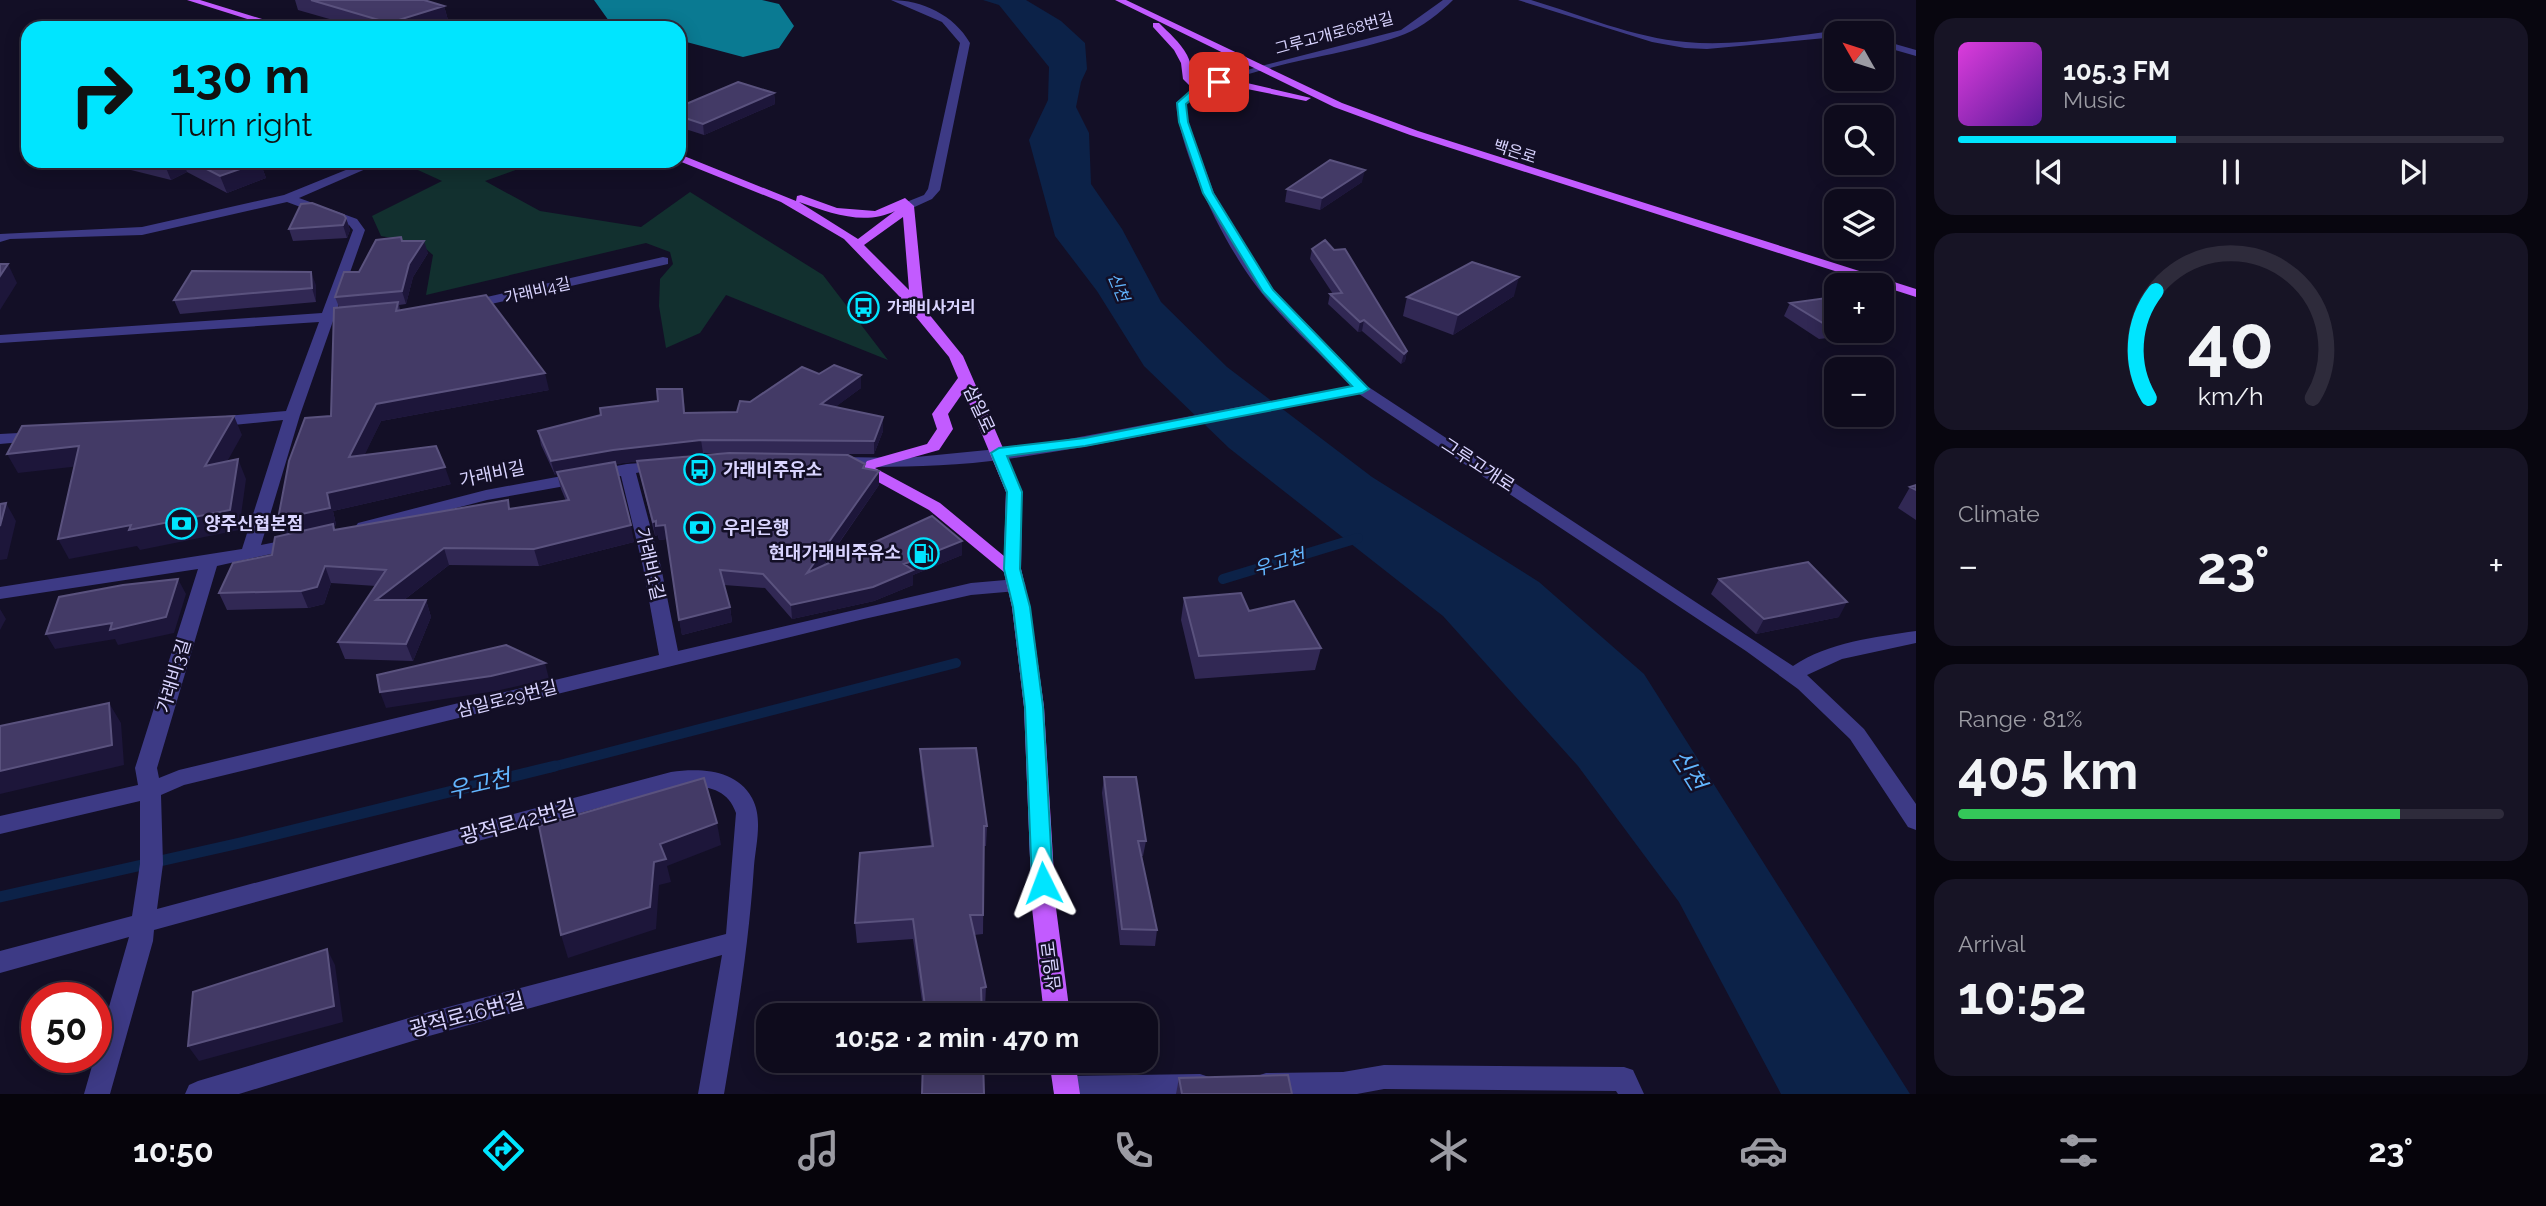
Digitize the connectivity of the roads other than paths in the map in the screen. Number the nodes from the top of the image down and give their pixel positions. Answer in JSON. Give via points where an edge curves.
{"nodes":[{"id":1,"x":191,"y":0,"type":"edge"},
{"id":2,"x":895,"y":0,"type":"edge"},
{"id":3,"x":1119,"y":0,"type":"edge"},
{"id":4,"x":1449,"y":0,"type":"edge"},
{"id":5,"x":1522,"y":0,"type":"edge"},
{"id":6,"x":1143,"y":12,"type":"junction"},
{"id":7,"x":262,"y":21,"type":"edge"},
{"id":8,"x":1824,"y":35,"type":"edge"},
{"id":9,"x":1894,"y":47,"type":"edge"},
{"id":10,"x":1916,"y":53,"type":"edge"},
{"id":11,"x":1260,"y":69,"type":"junction"},
{"id":12,"x":1199,"y":89,"type":"junction"},
{"id":13,"x":1338,"y":105,"type":"junction"},
{"id":14,"x":686,"y":160,"type":"edge"},
{"id":15,"x":361,"y":168,"type":"edge"},
{"id":16,"x":749,"y":184,"type":"junction"},
{"id":17,"x":288,"y":198,"type":"junction"},
{"id":18,"x":906,"y":204,"type":"junction"},
{"id":19,"x":0,"y":239,"type":"edge"},
{"id":20,"x":857,"y":245,"type":"junction"},
{"id":21,"x":663,"y":261,"type":"dead end"},
{"id":22,"x":1916,"y":293,"type":"edge"},
{"id":23,"x":457,"y":306,"type":"edge"},
{"id":24,"x":917,"y":309,"type":"junction"},
{"id":25,"x":366,"y":315,"type":"edge"},
{"id":26,"x":327,"y":318,"type":"junction"},
{"id":27,"x":0,"y":339,"type":"edge"},
{"id":28,"x":965,"y":379,"type":"junction"},
{"id":29,"x":1362,"y":389,"type":"junction"},
{"id":30,"x":292,"y":415,"type":"junction"},
{"id":31,"x":195,"y":424,"type":"edge"},
{"id":32,"x":58,"y":435,"type":"edge"},
{"id":33,"x":0,"y":439,"type":"edge"},
{"id":34,"x":999,"y":453,"type":"junction"},
{"id":35,"x":825,"y":461,"type":"edge"},
{"id":36,"x":685,"y":462,"type":"edge"},
{"id":37,"x":850,"y":463,"type":"junction"},
{"id":38,"x":873,"y":464,"type":"junction"},
{"id":39,"x":627,"y":469,"type":"junction"},
{"id":40,"x":347,"y":531,"type":"edge"},
{"id":41,"x":310,"y":540,"type":"edge"},
{"id":42,"x":250,"y":553,"type":"junction"},
{"id":43,"x":209,"y":562,"type":"junction"},
{"id":44,"x":1014,"y":577,"type":"junction"},
{"id":45,"x":0,"y":593,"type":"edge"},
{"id":46,"x":1916,"y":637,"type":"edge"},
{"id":47,"x":670,"y":660,"type":"junction"},
{"id":48,"x":1793,"y":675,"type":"junction"},
{"id":49,"x":152,"y":790,"type":"junction"},
{"id":50,"x":1916,"y":821,"type":"edge"},
{"id":51,"x":0,"y":825,"type":"edge"},
{"id":52,"x":141,"y":923,"type":"junction"},
{"id":53,"x":737,"y":941,"type":"junction"},
{"id":54,"x":0,"y":962,"type":"edge"},
{"id":55,"x":1056,"y":1003,"type":"edge"},
{"id":56,"x":1064,"y":1073,"type":"edge"},
{"id":57,"x":1345,"y":1089,"type":"edge"},
{"id":58,"x":1066,"y":1091,"type":"edge"},
{"id":59,"x":97,"y":1094,"type":"edge"},
{"id":60,"x":198,"y":1094,"type":"edge"},
{"id":61,"x":712,"y":1094,"type":"edge"},
{"id":62,"x":1631,"y":1094,"type":"edge"}],
"edges":[{"from":1,"to":7,"type":"main road"},
{"from":2,"to":18,"type":"street","via":[[935,13],[961,33],[965,43],[934,190],[928,197]]},
{"from":3,"to":6,"type":"main road","name":"백은로"},
{"from":4,"to":11,"type":"street","name":"그루고개로68번길","via":[[1404,32]]},
{"from":5,"to":8,"type":"street","via":[[1685,45]]},
{"from":6,"to":11,"type":"main road","name":"백은로"},
{"from":6,"to":12,"type":"main road","via":[[1177,45],[1188,65],[1188,79]]},
{"from":9,"to":10,"type":"street"},
{"from":11,"to":12,"type":"street"},
{"from":11,"to":13,"type":"main road","name":"백은로"},
{"from":12,"to":13,"type":"main road","via":[[1247,86]]},
{"from":12,"to":29,"type":"street","name":"그루고개로","via":[[1181,103],[1183,122],[1208,193],[1269,292]]},
{"from":13,"to":22,"type":"main road","name":"백은로","via":[[1495,161]]},
{"from":14,"to":16,"type":"main road","name":"삼일로"},
{"from":15,"to":17,"type":"street"},
{"from":16,"to":18,"type":"main road","via":[[835,211],[877,215]]},
{"from":16,"to":20,"type":"main road","name":"삼일로","via":[[785,198]]},
{"from":17,"to":19,"type":"street","via":[[142,232]]},
{"from":17,"to":26,"type":"street","via":[[353,222],[359,230]]},
{"from":18,"to":20,"type":"main road"},
{"from":18,"to":24,"type":"main road"},
{"from":20,"to":24,"type":"main road","name":"삼일로"},
{"from":21,"to":23,"type":"street","name":"가래비4길"},
{"from":24,"to":28,"type":"main road","name":"삼일로","via":[[956,356]]},
{"from":25,"to":26,"type":"street"},
{"from":26,"to":27,"type":"street"},
{"from":26,"to":30,"type":"street"},
{"from":28,"to":34,"type":"main road","name":"삼일로"},
{"from":28,"to":38,"type":"main road","via":[[940,414],[946,429],[933,447]]},
{"from":29,"to":34,"type":"street","via":[[1085,442]]},
{"from":29,"to":48,"type":"street","name":"그루고개로"},
{"from":30,"to":31,"type":"street"},
{"from":30,"to":42,"type":"street"},
{"from":32,"to":33,"type":"street"},
{"from":34,"to":38,"type":"street"},
{"from":34,"to":44,"type":"main road","name":"삼일로","via":[[1014,492]]},
{"from":35,"to":37,"type":"street"},
{"from":36,"to":39,"type":"street","name":"가래비길"},
{"from":37,"to":38,"type":"street"},
{"from":37,"to":44,"type":"main road","via":[[926,500]]},
{"from":39,"to":40,"type":"street","name":"가래비길","via":[[486,495]]},
{"from":39,"to":47,"type":"street","name":"가래비1길"},
{"from":41,"to":42,"type":"street"},
{"from":42,"to":43,"type":"street"},
{"from":43,"to":45,"type":"street"},
{"from":43,"to":49,"type":"street","name":"가래비3길","via":[[146,768]]},
{"from":44,"to":47,"type":"street","name":"삼일로29번길"},
{"from":44,"to":55,"type":"main road","name":"삼일로","via":[[1034,707],[1044,908]]},
{"from":46,"to":48,"type":"street","via":[[1810,662]]},
{"from":47,"to":49,"type":"street","name":"삼일로29번길","via":[[179,778]]},
{"from":48,"to":50,"type":"street","name":"그루고개로","via":[[1857,734]]},
{"from":49,"to":51,"type":"street","name":"삼일로29번길"},
{"from":49,"to":52,"type":"street","name":"가래비3길","via":[[149,892]]},
{"from":52,"to":53,"type":"street","name":"광적로42번길","via":[[691,777],[732,787],[744,797],[747,813]]},
{"from":52,"to":54,"type":"street","name":"광적로42번길"},
{"from":52,"to":59,"type":"street","via":[[141,941]]},
{"from":53,"to":60,"type":"street","name":"광적로16번길","via":[[429,1024]]},
{"from":53,"to":61,"type":"street","name":"광적로42번길"},
{"from":56,"to":58,"type":"main road"},
{"from":57,"to":58,"type":"street","via":[[1230,1086]]},
{"from":57,"to":62,"type":"street","via":[[1384,1077],[1624,1079]]}]}
